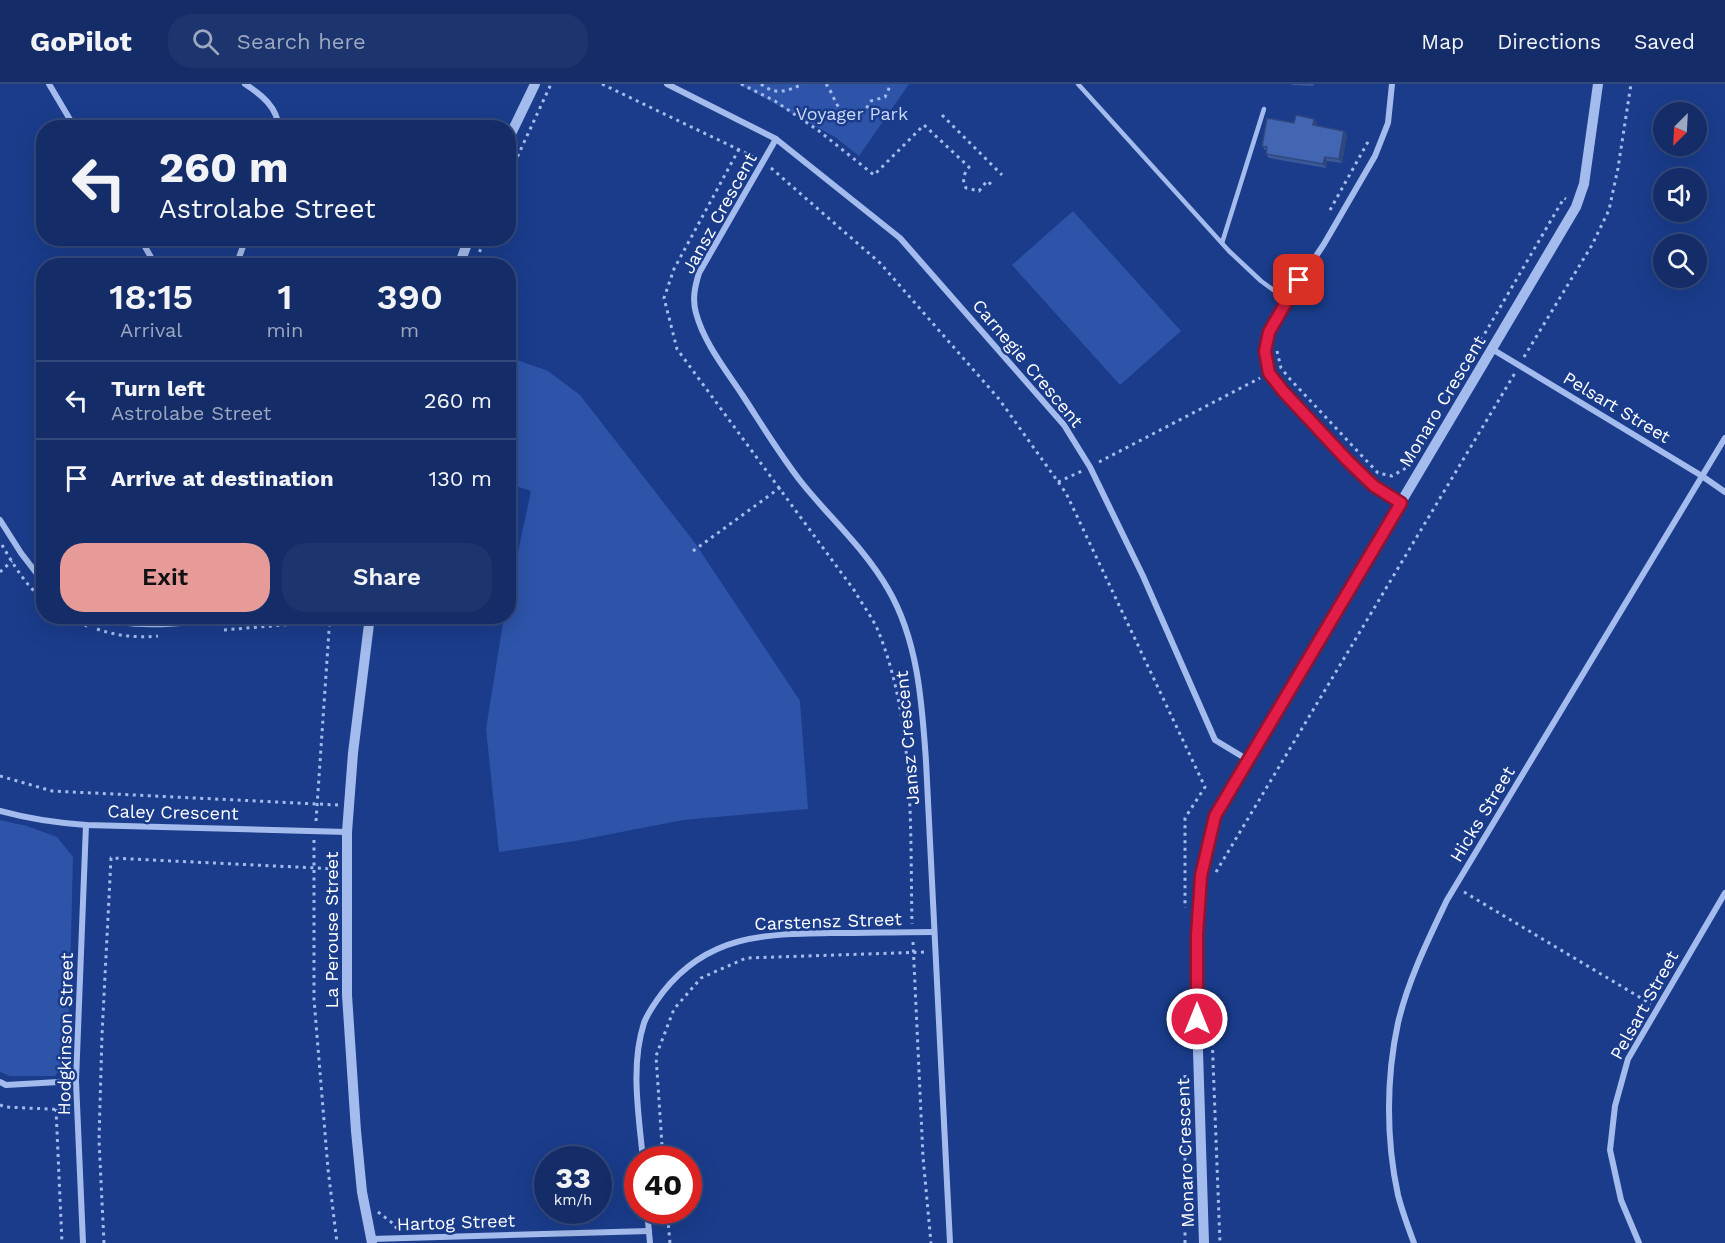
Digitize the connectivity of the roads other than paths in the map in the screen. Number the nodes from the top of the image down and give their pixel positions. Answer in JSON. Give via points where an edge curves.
{"nodes":[{"id":1,"x":49,"y":84,"type":"edge"},
{"id":2,"x":245,"y":84,"type":"edge"},
{"id":3,"x":535,"y":84,"type":"edge"},
{"id":4,"x":667,"y":84,"type":"edge"},
{"id":5,"x":1078,"y":84,"type":"edge"},
{"id":6,"x":1392,"y":84,"type":"edge"},
{"id":7,"x":1598,"y":84,"type":"edge"},
{"id":8,"x":1264,"y":109,"type":"dead end"},
{"id":9,"x":70,"y":120,"type":"edge"},
{"id":10,"x":278,"y":120,"type":"edge"},
{"id":11,"x":516,"y":123,"type":"edge"},
{"id":12,"x":776,"y":139,"type":"junction"},
{"id":13,"x":1222,"y":243,"type":"junction"},
{"id":14,"x":1287,"y":300,"type":"junction"},
{"id":15,"x":1492,"y":349,"type":"junction"},
{"id":16,"x":1725,"y":438,"type":"edge"},
{"id":17,"x":1702,"y":476,"type":"junction"},
{"id":18,"x":1725,"y":492,"type":"edge"},
{"id":19,"x":1401,"y":503,"type":"junction"},
{"id":20,"x":0,"y":520,"type":"edge"},
{"id":21,"x":36,"y":573,"type":"edge"},
{"id":22,"x":131,"y":624,"type":"edge"},
{"id":23,"x":153,"y":624,"type":"edge"},
{"id":24,"x":368,"y":624,"type":"edge"},
{"id":25,"x":1248,"y":760,"type":"junction"},
{"id":26,"x":0,"y":811,"type":"edge"},
{"id":27,"x":86,"y":825,"type":"junction"},
{"id":28,"x":347,"y":832,"type":"junction"},
{"id":29,"x":1725,"y":893,"type":"edge"},
{"id":30,"x":934,"y":932,"type":"junction"},
{"id":31,"x":76,"y":1081,"type":"junction"},
{"id":32,"x":0,"y":1082,"type":"edge"},
{"id":33,"x":642,"y":1146,"type":"edge"},
{"id":34,"x":648,"y":1224,"type":"edge"},
{"id":35,"x":649,"y":1231,"type":"junction"},
{"id":36,"x":372,"y":1241,"type":"edge"},
{"id":37,"x":83,"y":1243,"type":"edge"},
{"id":38,"x":650,"y":1243,"type":"edge"},
{"id":39,"x":950,"y":1243,"type":"edge"},
{"id":40,"x":1204,"y":1243,"type":"edge"},
{"id":41,"x":1414,"y":1243,"type":"edge"},
{"id":42,"x":1639,"y":1243,"type":"edge"}],
"edges":[{"from":1,"to":9,"type":"street"},
{"from":2,"to":10,"type":"street","via":[[268,101]]},
{"from":3,"to":11,"type":"street"},
{"from":4,"to":12,"type":"street","name":"Carnegie Crescent"},
{"from":5,"to":13,"type":"lane"},
{"from":6,"to":14,"type":"street","via":[[1383,140]]},
{"from":7,"to":15,"type":"street","name":"Monaro Crescent","via":[[1584,184],[1576,207]]},
{"from":8,"to":13,"type":"lane"},
{"from":12,"to":25,"type":"street","name":"Carnegie Crescent","via":[[900,238],[1064,425],[1090,467],[1143,576],[1215,740]]},
{"from":12,"to":30,"type":"street","name":"Jansz Crescent","via":[[699,273],[693,293],[696,313],[710,345],[777,450],[888,589],[902,621],[915,662],[923,716]]},
{"from":13,"to":14,"type":"lane"},
{"from":14,"to":19,"type":"street","via":[[1266,340],[1269,373],[1348,461],[1374,486]]},
{"from":15,"to":17,"type":"street","name":"Pelsart Street"},
{"from":15,"to":19,"type":"street","name":"Monaro Crescent"},
{"from":16,"to":17,"type":"street","name":"Hicks Street"},
{"from":17,"to":18,"type":"street","name":"Pelsart Street"},
{"from":17,"to":41,"type":"street","name":"Hicks Street","via":[[1455,887],[1410,983],[1398,1022],[1389,1102],[1398,1196]]},
{"from":19,"to":25,"type":"street","name":"Monaro Crescent"},
{"from":20,"to":21,"type":"street"},
{"from":22,"to":23,"type":"street"},
{"from":24,"to":28,"type":"street","name":"La Perouse Street"},
{"from":25,"to":40,"type":"street","name":"Monaro Crescent","via":[[1215,816],[1201,876],[1197,1019]]},
{"from":26,"to":27,"type":"street","name":"Caley Crescent","via":[[56,824]]},
{"from":27,"to":28,"type":"street","name":"Caley Crescent"},
{"from":27,"to":31,"type":"street","name":"Hodgkinson Street"},
{"from":28,"to":36,"type":"street","name":"La Perouse Street","via":[[351,1066],[362,1192]]},
{"from":29,"to":42,"type":"street","name":"Pelsart Street","via":[[1628,1059],[1615,1106],[1610,1150],[1621,1200]]},
{"from":30,"to":33,"type":"street","name":"Carstensz Street","via":[[774,934],[741,940],[707,953],[677,975],[645,1022],[638,1053],[637,1089]]},
{"from":30,"to":39,"type":"street","name":"Jansz Crescent"},
{"from":31,"to":32,"type":"street","via":[[6,1085]]},
{"from":31,"to":37,"type":"street","name":"Hodgkinson Street"},
{"from":34,"to":35,"type":"street"},
{"from":35,"to":36,"type":"street","name":"Hartog Street"},
{"from":35,"to":38,"type":"street"}]}
